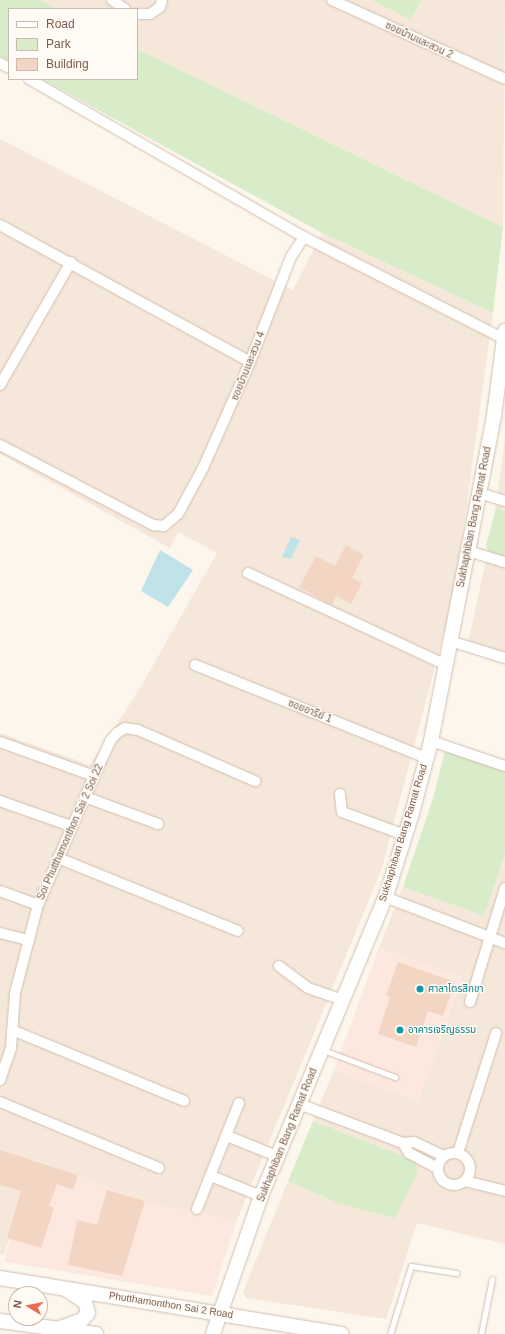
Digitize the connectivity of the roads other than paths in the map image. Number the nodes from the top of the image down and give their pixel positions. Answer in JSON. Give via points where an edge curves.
{"nodes":[{"id":1,"x":112,"y":0,"type":"edge"},
{"id":2,"x":162,"y":0,"type":"edge"},
{"id":3,"x":332,"y":0,"type":"edge"},
{"id":4,"x":124,"y":8,"type":"edge"},
{"id":5,"x":138,"y":14,"type":"edge"},
{"id":6,"x":505,"y":79,"type":"edge"},
{"id":7,"x":31,"y":80,"type":"edge"},
{"id":8,"x":0,"y":225,"type":"edge"},
{"id":9,"x":304,"y":236,"type":"junction"},
{"id":10,"x":71,"y":262,"type":"junction"},
{"id":11,"x":505,"y":335,"type":"edge"},
{"id":12,"x":250,"y":362,"type":"junction"},
{"id":13,"x":0,"y":385,"type":"edge"},
{"id":14,"x":0,"y":445,"type":"edge"},
{"id":15,"x":479,"y":493,"type":"junction"},
{"id":16,"x":505,"y":501,"type":"edge"},
{"id":17,"x":468,"y":551,"type":"junction"},
{"id":18,"x":505,"y":562,"type":"edge"},
{"id":19,"x":248,"y":573,"type":"dead end"},
{"id":20,"x":450,"y":642,"type":"junction"},
{"id":21,"x":505,"y":658,"type":"edge"},
{"id":22,"x":195,"y":665,"type":"dead end"},
{"id":23,"x":446,"y":665,"type":"junction"},
{"id":24,"x":431,"y":741,"type":"junction"},
{"id":25,"x":0,"y":742,"type":"edge"},
{"id":26,"x":426,"y":758,"type":"junction"},
{"id":27,"x":505,"y":766,"type":"edge"},
{"id":28,"x":94,"y":776,"type":"junction"},
{"id":29,"x":255,"y":781,"type":"dead end"},
{"id":30,"x":340,"y":794,"type":"dead end"},
{"id":31,"x":85,"y":797,"type":"junction"},
{"id":32,"x":0,"y":801,"type":"edge"},
{"id":33,"x":158,"y":824,"type":"dead end"},
{"id":34,"x":72,"y":826,"type":"junction"},
{"id":35,"x":405,"y":835,"type":"junction"},
{"id":36,"x":58,"y":858,"type":"junction"},
{"id":37,"x":505,"y":888,"type":"edge"},
{"id":38,"x":0,"y":891,"type":"edge"},
{"id":39,"x":385,"y":897,"type":"junction"},
{"id":40,"x":38,"y":905,"type":"junction"},
{"id":41,"x":238,"y":931,"type":"dead end"},
{"id":42,"x":0,"y":933,"type":"edge"},
{"id":43,"x":490,"y":937,"type":"junction"},
{"id":44,"x":29,"y":940,"type":"junction"},
{"id":45,"x":505,"y":943,"type":"edge"},
{"id":46,"x":279,"y":966,"type":"dead end"},
{"id":47,"x":342,"y":1000,"type":"junction"},
{"id":48,"x":470,"y":1002,"type":"dead end"},
{"id":49,"x":12,"y":1030,"type":"junction"},
{"id":50,"x":496,"y":1033,"type":"dead end"},
{"id":51,"x":322,"y":1050,"type":"junction"},
{"id":52,"x":395,"y":1077,"type":"dead end"},
{"id":53,"x":0,"y":1080,"type":"edge"},
{"id":54,"x":184,"y":1101,"type":"dead end"},
{"id":55,"x":0,"y":1102,"type":"edge"},
{"id":56,"x":239,"y":1103,"type":"dead end"},
{"id":57,"x":299,"y":1104,"type":"junction"},
{"id":58,"x":227,"y":1136,"type":"junction"},
{"id":59,"x":403,"y":1143,"type":"junction"},
{"id":60,"x":458,"y":1153,"type":"junction"},
{"id":61,"x":277,"y":1156,"type":"junction"},
{"id":62,"x":444,"y":1156,"type":"junction"},
{"id":63,"x":159,"y":1168,"type":"dead end"},
{"id":64,"x":437,"y":1168,"type":"junction"},
{"id":65,"x":211,"y":1176,"type":"junction"},
{"id":66,"x":465,"y":1181,"type":"junction"},
{"id":67,"x":505,"y":1191,"type":"edge"},
{"id":68,"x":261,"y":1196,"type":"junction"},
{"id":69,"x":197,"y":1209,"type":"dead end"},
{"id":70,"x":456,"y":1273,"type":"dead end"},
{"id":71,"x":0,"y":1278,"type":"edge"},
{"id":72,"x":492,"y":1279,"type":"dead end"},
{"id":73,"x":64,"y":1288,"type":"junction"},
{"id":74,"x":221,"y":1312,"type":"junction"},
{"id":75,"x":0,"y":1321,"type":"edge"},
{"id":76,"x":59,"y":1328,"type":"junction"},
{"id":77,"x":31,"y":1330,"type":"edge"},
{"id":78,"x":96,"y":1334,"type":"edge"},
{"id":79,"x":213,"y":1334,"type":"edge"},
{"id":80,"x":341,"y":1334,"type":"edge"},
{"id":81,"x":390,"y":1334,"type":"edge"},
{"id":82,"x":481,"y":1334,"type":"edge"}],
"edges":[{"from":1,"to":4,"type":"street"},
{"from":2,"to":5,"type":"street","via":[[160,7],[150,14]]},
{"from":3,"to":6,"type":"street","name":"ซอยบ้านและสวน 2"},
{"from":7,"to":9,"type":"street"},
{"from":8,"to":10,"type":"street"},
{"from":9,"to":11,"type":"street"},
{"from":9,"to":12,"type":"street","name":"ซอยบ้านและสวน 4","via":[[291,257]]},
{"from":10,"to":12,"type":"street"},
{"from":10,"to":13,"type":"street"},
{"from":11,"to":15,"type":"street","name":"Sukhaphiban Bang Ramat Road","via":[[494,416]]},
{"from":12,"to":14,"type":"street","name":"ซอยบ้านและสวน 4","via":[[203,468],[178,514],[164,526],[153,525]]},
{"from":15,"to":16,"type":"street"},
{"from":15,"to":17,"type":"street","name":"Sukhaphiban Bang Ramat Road"},
{"from":17,"to":18,"type":"street"},
{"from":17,"to":20,"type":"street","name":"Sukhaphiban Bang Ramat Road"},
{"from":19,"to":23,"type":"street"},
{"from":20,"to":21,"type":"street"},
{"from":20,"to":23,"type":"street","name":"Sukhaphiban Bang Ramat Road"},
{"from":22,"to":26,"type":"street","name":"ซอยอารีย์ 1"},
{"from":23,"to":24,"type":"street","name":"Sukhaphiban Bang Ramat Road"},
{"from":24,"to":26,"type":"street","name":"Sukhaphiban Bang Ramat Road"},
{"from":24,"to":27,"type":"street"},
{"from":25,"to":28,"type":"street"},
{"from":26,"to":35,"type":"street","name":"Sukhaphiban Bang Ramat Road"},
{"from":28,"to":29,"type":"street","name":"Soi Phutthamonthon Sai 2 Soi 22","via":[[110,741],[125,728],[138,730]]},
{"from":28,"to":31,"type":"street","name":"Soi Phutthamonthon Sai 2 Soi 22"},
{"from":30,"to":35,"type":"street","via":[[342,812]]},
{"from":31,"to":33,"type":"street"},
{"from":31,"to":34,"type":"street","name":"Soi Phutthamonthon Sai 2 Soi 22"},
{"from":32,"to":34,"type":"street"},
{"from":34,"to":36,"type":"street","name":"Soi Phutthamonthon Sai 2 Soi 22"},
{"from":35,"to":39,"type":"street","name":"Sukhaphiban Bang Ramat Road"},
{"from":36,"to":40,"type":"street","name":"Soi Phutthamonthon Sai 2 Soi 22"},
{"from":36,"to":41,"type":"street"},
{"from":37,"to":43,"type":"street"},
{"from":38,"to":40,"type":"street"},
{"from":39,"to":43,"type":"street"},
{"from":39,"to":47,"type":"street","name":"Sukhaphiban Bang Ramat Road"},
{"from":40,"to":44,"type":"street","name":"Soi Phutthamonthon Sai 2 Soi 22"},
{"from":42,"to":44,"type":"street"},
{"from":43,"to":45,"type":"street"},
{"from":43,"to":48,"type":"street"},
{"from":44,"to":49,"type":"street","name":"Soi Phutthamonthon Sai 2 Soi 22","via":[[15,993]]},
{"from":46,"to":47,"type":"street","via":[[308,988]]},
{"from":47,"to":51,"type":"street","name":"Sukhaphiban Bang Ramat Road"},
{"from":49,"to":53,"type":"street","name":"Soi Phutthamonthon Sai 2 Soi 22","via":[[11,1048]]},
{"from":49,"to":54,"type":"street"},
{"from":50,"to":60,"type":"street"},
{"from":51,"to":52,"type":"lane"},
{"from":51,"to":57,"type":"street","name":"Sukhaphiban Bang Ramat Road"},
{"from":55,"to":63,"type":"street"},
{"from":56,"to":58,"type":"street"},
{"from":57,"to":59,"type":"street"},
{"from":57,"to":61,"type":"street","name":"Sukhaphiban Bang Ramat Road"},
{"from":58,"to":61,"type":"street"},
{"from":58,"to":65,"type":"street"},
{"from":59,"to":62,"type":"street","via":[[414,1142]]},
{"from":59,"to":64,"type":"street","via":[[409,1153]]},
{"from":60,"to":62,"type":"street"},
{"from":60,"to":66,"type":"street","via":[[469,1165],[470,1171]]},
{"from":61,"to":68,"type":"street","name":"Sukhaphiban Bang Ramat Road"},
{"from":62,"to":64,"type":"street"},
{"from":64,"to":66,"type":"street","via":[[439,1178],[447,1184],[456,1186]]},
{"from":65,"to":68,"type":"street"},
{"from":65,"to":69,"type":"street"},
{"from":66,"to":67,"type":"street"},
{"from":68,"to":74,"type":"street","name":"Sukhaphiban Bang Ramat Road"},
{"from":70,"to":81,"type":"lane","via":[[411,1266]]},
{"from":71,"to":73,"type":"street","name":"Phutthamonthon Sai 2 Road"},
{"from":72,"to":82,"type":"lane"},
{"from":73,"to":74,"type":"street","name":"Phutthamonthon Sai 2 Road"},
{"from":73,"to":76,"type":"street","via":[[84,1302],[88,1313],[82,1320]]},
{"from":74,"to":79,"type":"street","name":"Sukhaphiban Bang Ramat Road"},
{"from":74,"to":80,"type":"street","name":"Phutthamonthon Sai 2 Road"},
{"from":75,"to":77,"type":"street"},
{"from":76,"to":77,"type":"street"},
{"from":76,"to":78,"type":"street"}]}
